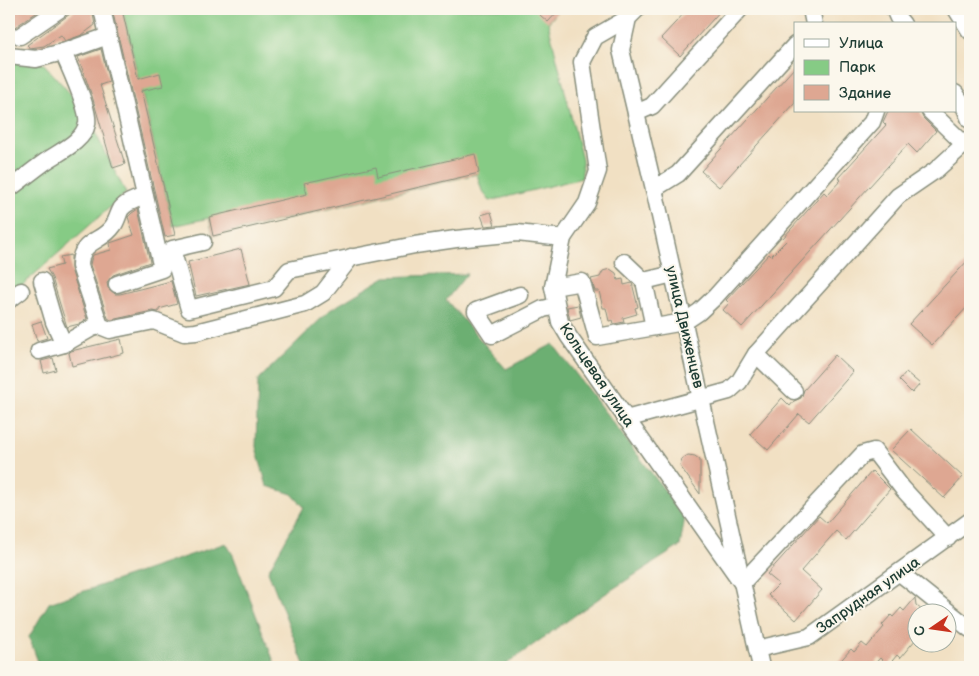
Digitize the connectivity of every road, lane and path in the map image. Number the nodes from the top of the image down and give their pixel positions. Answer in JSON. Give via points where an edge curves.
{"nodes":[{"id":1,"x":60,"y":9,"type":"edge"},
{"id":2,"x":102,"y":9,"type":"edge"},
{"id":3,"x":740,"y":9,"type":"edge"},
{"id":4,"x":811,"y":9,"type":"edge"},
{"id":5,"x":894,"y":9,"type":"edge"},
{"id":6,"x":956,"y":9,"type":"edge"},
{"id":7,"x":628,"y":12,"type":"edge"},
{"id":8,"x":814,"y":22,"type":"edge"},
{"id":9,"x":901,"y":22,"type":"edge"},
{"id":10,"x":970,"y":31,"type":"edge"},
{"id":11,"x":20,"y":36,"type":"dead end"},
{"id":12,"x":108,"y":36,"type":"junction"},
{"id":13,"x":794,"y":46,"type":"edge"},
{"id":14,"x":63,"y":52,"type":"junction"},
{"id":15,"x":9,"y":56,"type":"edge"},
{"id":16,"x":956,"y":94,"type":"edge"},
{"id":17,"x":876,"y":112,"type":"edge"},
{"id":18,"x":931,"y":112,"type":"edge"},
{"id":19,"x":636,"y":113,"type":"junction"},
{"id":20,"x":970,"y":120,"type":"edge"},
{"id":21,"x":968,"y":142,"type":"edge"},
{"id":22,"x":654,"y":189,"type":"junction"},
{"id":23,"x":9,"y":190,"type":"edge"},
{"id":24,"x":145,"y":196,"type":"junction"},
{"id":25,"x":563,"y":238,"type":"junction"},
{"id":26,"x":203,"y":242,"type":"dead end"},
{"id":27,"x":351,"y":258,"type":"junction"},
{"id":28,"x":624,"y":262,"type":"dead end"},
{"id":29,"x":673,"y":274,"type":"junction"},
{"id":30,"x":42,"y":281,"type":"dead end"},
{"id":31,"x":644,"y":281,"type":"junction"},
{"id":32,"x":117,"y":284,"type":"dead end"},
{"id":33,"x":553,"y":287,"type":"junction"},
{"id":34,"x":520,"y":295,"type":"dead end"},
{"id":35,"x":556,"y":306,"type":"junction"},
{"id":36,"x":684,"y":322,"type":"junction"},
{"id":37,"x":100,"y":326,"type":"junction"},
{"id":38,"x":654,"y":327,"type":"junction"},
{"id":39,"x":64,"y":344,"type":"junction"},
{"id":40,"x":39,"y":351,"type":"dead end"},
{"id":41,"x":756,"y":354,"type":"junction"},
{"id":42,"x":794,"y":391,"type":"dead end"},
{"id":43,"x":701,"y":399,"type":"junction"},
{"id":44,"x":626,"y":419,"type":"junction"},
{"id":45,"x":970,"y":522,"type":"edge"},
{"id":46,"x":948,"y":538,"type":"junction"},
{"id":47,"x":900,"y":573,"type":"junction"},
{"id":48,"x":742,"y":583,"type":"junction"},
{"id":49,"x":970,"y":629,"type":"edge"},
{"id":50,"x":757,"y":649,"type":"junction"},
{"id":51,"x":761,"y":667,"type":"edge"}],
"edges":[{"from":1,"to":11,"type":"street"},
{"from":2,"to":12,"type":"street"},
{"from":3,"to":19,"type":"street","via":[[652,106]]},
{"from":4,"to":8,"type":"street"},
{"from":5,"to":9,"type":"street"},
{"from":6,"to":10,"type":"street"},
{"from":7,"to":19,"type":"street","name":"улица Движенцев","via":[[621,50]]},
{"from":7,"to":25,"type":"street","name":"Кольцевая улица","via":[[595,37],[582,62],[598,171],[587,203]]},
{"from":12,"to":14,"type":"street"},
{"from":12,"to":24,"type":"street"},
{"from":13,"to":22,"type":"street","via":[[678,174]]},
{"from":14,"to":15,"type":"street","via":[[36,58]]},
{"from":14,"to":23,"type":"street","via":[[86,110],[87,124],[79,139]]},
{"from":16,"to":20,"type":"street"},
{"from":17,"to":36,"type":"street","via":[[872,122],[721,290]]},
{"from":18,"to":21,"type":"street"},
{"from":19,"to":22,"type":"street","name":"улица Движенцев"},
{"from":21,"to":41,"type":"street","via":[[936,170],[898,196]]},
{"from":22,"to":29,"type":"street","name":"улица Движенцев"},
{"from":24,"to":32,"type":"street","via":[[162,269]]},
{"from":24,"to":37,"type":"street","via":[[122,208],[113,227],[84,248],[80,258]]},
{"from":25,"to":27,"type":"street","via":[[517,233],[415,245]]},
{"from":25,"to":33,"type":"street","name":"Кольцевая улица"},
{"from":26,"to":27,"type":"street","via":[[172,249],[189,309],[274,288],[289,270]]},
{"from":27,"to":37,"type":"street","via":[[323,293],[305,304],[196,332],[184,333],[154,321],[110,330]]},
{"from":28,"to":31,"type":"street"},
{"from":29,"to":31,"type":"street"},
{"from":29,"to":36,"type":"street","name":"улица Движенцев"},
{"from":30,"to":39,"type":"street"},
{"from":31,"to":38,"type":"street"},
{"from":33,"to":35,"type":"street","name":"Кольцевая улица"},
{"from":33,"to":38,"type":"street","via":[[582,282],[597,337]]},
{"from":34,"to":35,"type":"street","via":[[476,311],[492,335],[543,309]]},
{"from":35,"to":44,"type":"street","name":"Кольцевая улица","via":[[568,337]]},
{"from":36,"to":38,"type":"street"},
{"from":36,"to":43,"type":"street","name":"улица Движенцев"},
{"from":37,"to":39,"type":"street"},
{"from":39,"to":40,"type":"street"},
{"from":41,"to":42,"type":"street"},
{"from":41,"to":43,"type":"street","via":[[739,382],[729,391]]},
{"from":43,"to":44,"type":"street"},
{"from":43,"to":48,"type":"street","name":"улица Движенцев"},
{"from":44,"to":48,"type":"street","name":"Кольцевая улица"},
{"from":45,"to":46,"type":"street","name":"Запрудная улица"},
{"from":46,"to":47,"type":"street","name":"Запрудная улица"},
{"from":46,"to":48,"type":"street","via":[[902,489],[874,451],[863,454]]},
{"from":47,"to":49,"type":"street"},
{"from":47,"to":50,"type":"street","name":"Запрудная улица","via":[[809,638]]},
{"from":48,"to":50,"type":"street","name":"улица Движенцев"},
{"from":50,"to":51,"type":"street","name":"улица Движенцев"}]}
